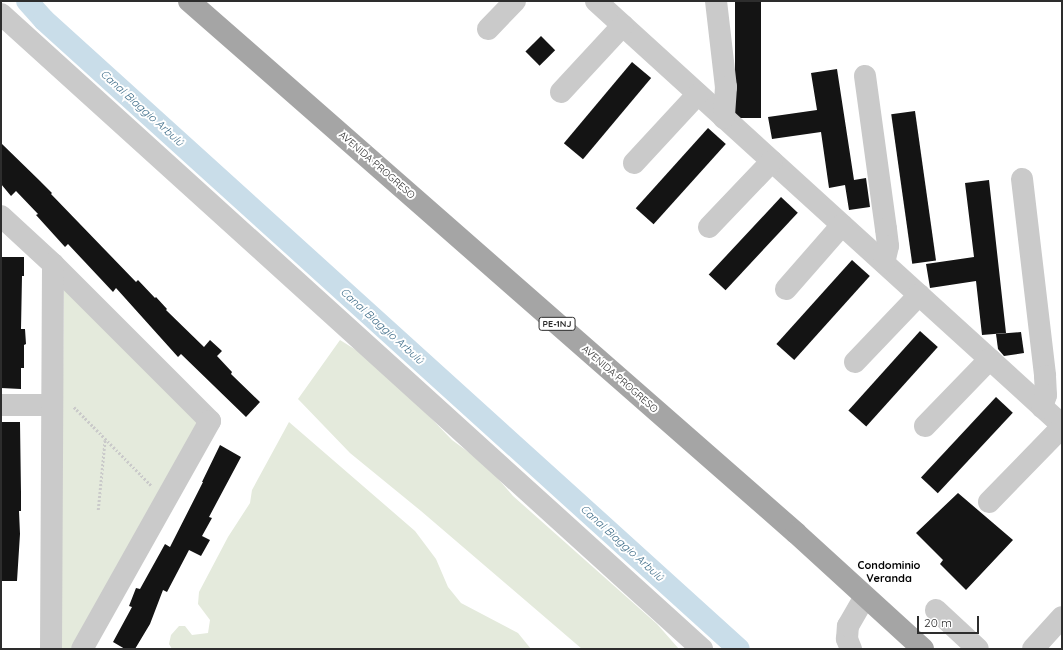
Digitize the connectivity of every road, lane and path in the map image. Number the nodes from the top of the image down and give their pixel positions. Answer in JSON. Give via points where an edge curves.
{"nodes":[{"id":1,"x":189,"y":1,"type":"edge"},
{"id":2,"x":515,"y":1,"type":"edge"},
{"id":3,"x":596,"y":1,"type":"edge"},
{"id":4,"x":716,"y":1,"type":"edge"},
{"id":5,"x":1,"y":14,"type":"edge"},
{"id":6,"x":623,"y":25,"type":"junction"},
{"id":7,"x":488,"y":29,"type":"dead end"},
{"id":8,"x":866,"y":76,"type":"dead end"},
{"id":9,"x":561,"y":92,"type":"dead end"},
{"id":10,"x":698,"y":94,"type":"junction"},
{"id":11,"x":724,"y":118,"type":"junction"},
{"id":12,"x":772,"y":161,"type":"junction"},
{"id":13,"x":634,"y":163,"type":"dead end"},
{"id":14,"x":1022,"y":179,"type":"dead end"},
{"id":15,"x":1,"y":216,"type":"edge"},
{"id":16,"x":842,"y":225,"type":"junction"},
{"id":17,"x":709,"y":227,"type":"dead end"},
{"id":18,"x":884,"y":263,"type":"junction"},
{"id":19,"x":53,"y":264,"type":"junction"},
{"id":20,"x":786,"y":290,"type":"dead end"},
{"id":21,"x":919,"y":295,"type":"junction"},
{"id":22,"x":990,"y":359,"type":"junction"},
{"id":23,"x":854,"y":362,"type":"dead end"},
{"id":24,"x":52,"y":395,"type":"junction"},
{"id":25,"x":1,"y":405,"type":"edge"},
{"id":26,"x":1042,"y":406,"type":"junction"},
{"id":27,"x":925,"y":426,"type":"dead end"},
{"id":28,"x":1062,"y":426,"type":"edge"},
{"id":29,"x":105,"y":438,"type":"junction"},
{"id":30,"x":167,"y":501,"type":"junction"},
{"id":31,"x":989,"y":502,"type":"dead end"},
{"id":32,"x":98,"y":510,"type":"dead end"},
{"id":33,"x":864,"y":596,"type":"junction"},
{"id":34,"x":936,"y":610,"type":"dead end"},
{"id":35,"x":1062,"y":617,"type":"edge"},
{"id":36,"x":973,"y":648,"type":"edge"},
{"id":37,"x":51,"y":649,"type":"edge"},
{"id":38,"x":82,"y":649,"type":"edge"},
{"id":39,"x":702,"y":649,"type":"edge"},
{"id":40,"x":851,"y":649,"type":"edge"},
{"id":41,"x":923,"y":649,"type":"edge"},
{"id":42,"x":1033,"y":649,"type":"edge"}],
"edges":[{"from":1,"to":33,"type":"main road","name":"AVENIDA PROGRESO","number":"PE-1NJ","via":[[796,533]]},
{"from":2,"to":7,"type":"street"},
{"from":3,"to":6,"type":"street"},
{"from":4,"to":11,"type":"street","via":[[726,87]]},
{"from":5,"to":39,"type":"street"},
{"from":6,"to":9,"type":"street"},
{"from":6,"to":10,"type":"street"},
{"from":8,"to":18,"type":"street","via":[[888,246]]},
{"from":10,"to":11,"type":"street"},
{"from":10,"to":13,"type":"street"},
{"from":11,"to":12,"type":"street"},
{"from":12,"to":16,"type":"street"},
{"from":12,"to":17,"type":"street"},
{"from":14,"to":26,"type":"street","via":[[1045,376],[1046,395]]},
{"from":15,"to":19,"type":"street"},
{"from":16,"to":18,"type":"street"},
{"from":16,"to":20,"type":"street"},
{"from":18,"to":21,"type":"street"},
{"from":19,"to":24,"type":"street"},
{"from":19,"to":30,"type":"street","via":[[210,421]]},
{"from":21,"to":22,"type":"street"},
{"from":21,"to":23,"type":"street"},
{"from":22,"to":26,"type":"street"},
{"from":22,"to":27,"type":"street"},
{"from":24,"to":25,"type":"street"},
{"from":24,"to":29,"type":"path"},
{"from":24,"to":37,"type":"street"},
{"from":26,"to":28,"type":"street"},
{"from":28,"to":31,"type":"street"},
{"from":29,"to":30,"type":"path"},
{"from":29,"to":32,"type":"path"},
{"from":30,"to":38,"type":"street"},
{"from":33,"to":40,"type":"street","via":[[848,626],[847,639]]},
{"from":33,"to":41,"type":"main road","name":"AVENIDA PROGRESO","number":"PE-1NJ"},
{"from":34,"to":36,"type":"street"},
{"from":35,"to":42,"type":"street"}]}
